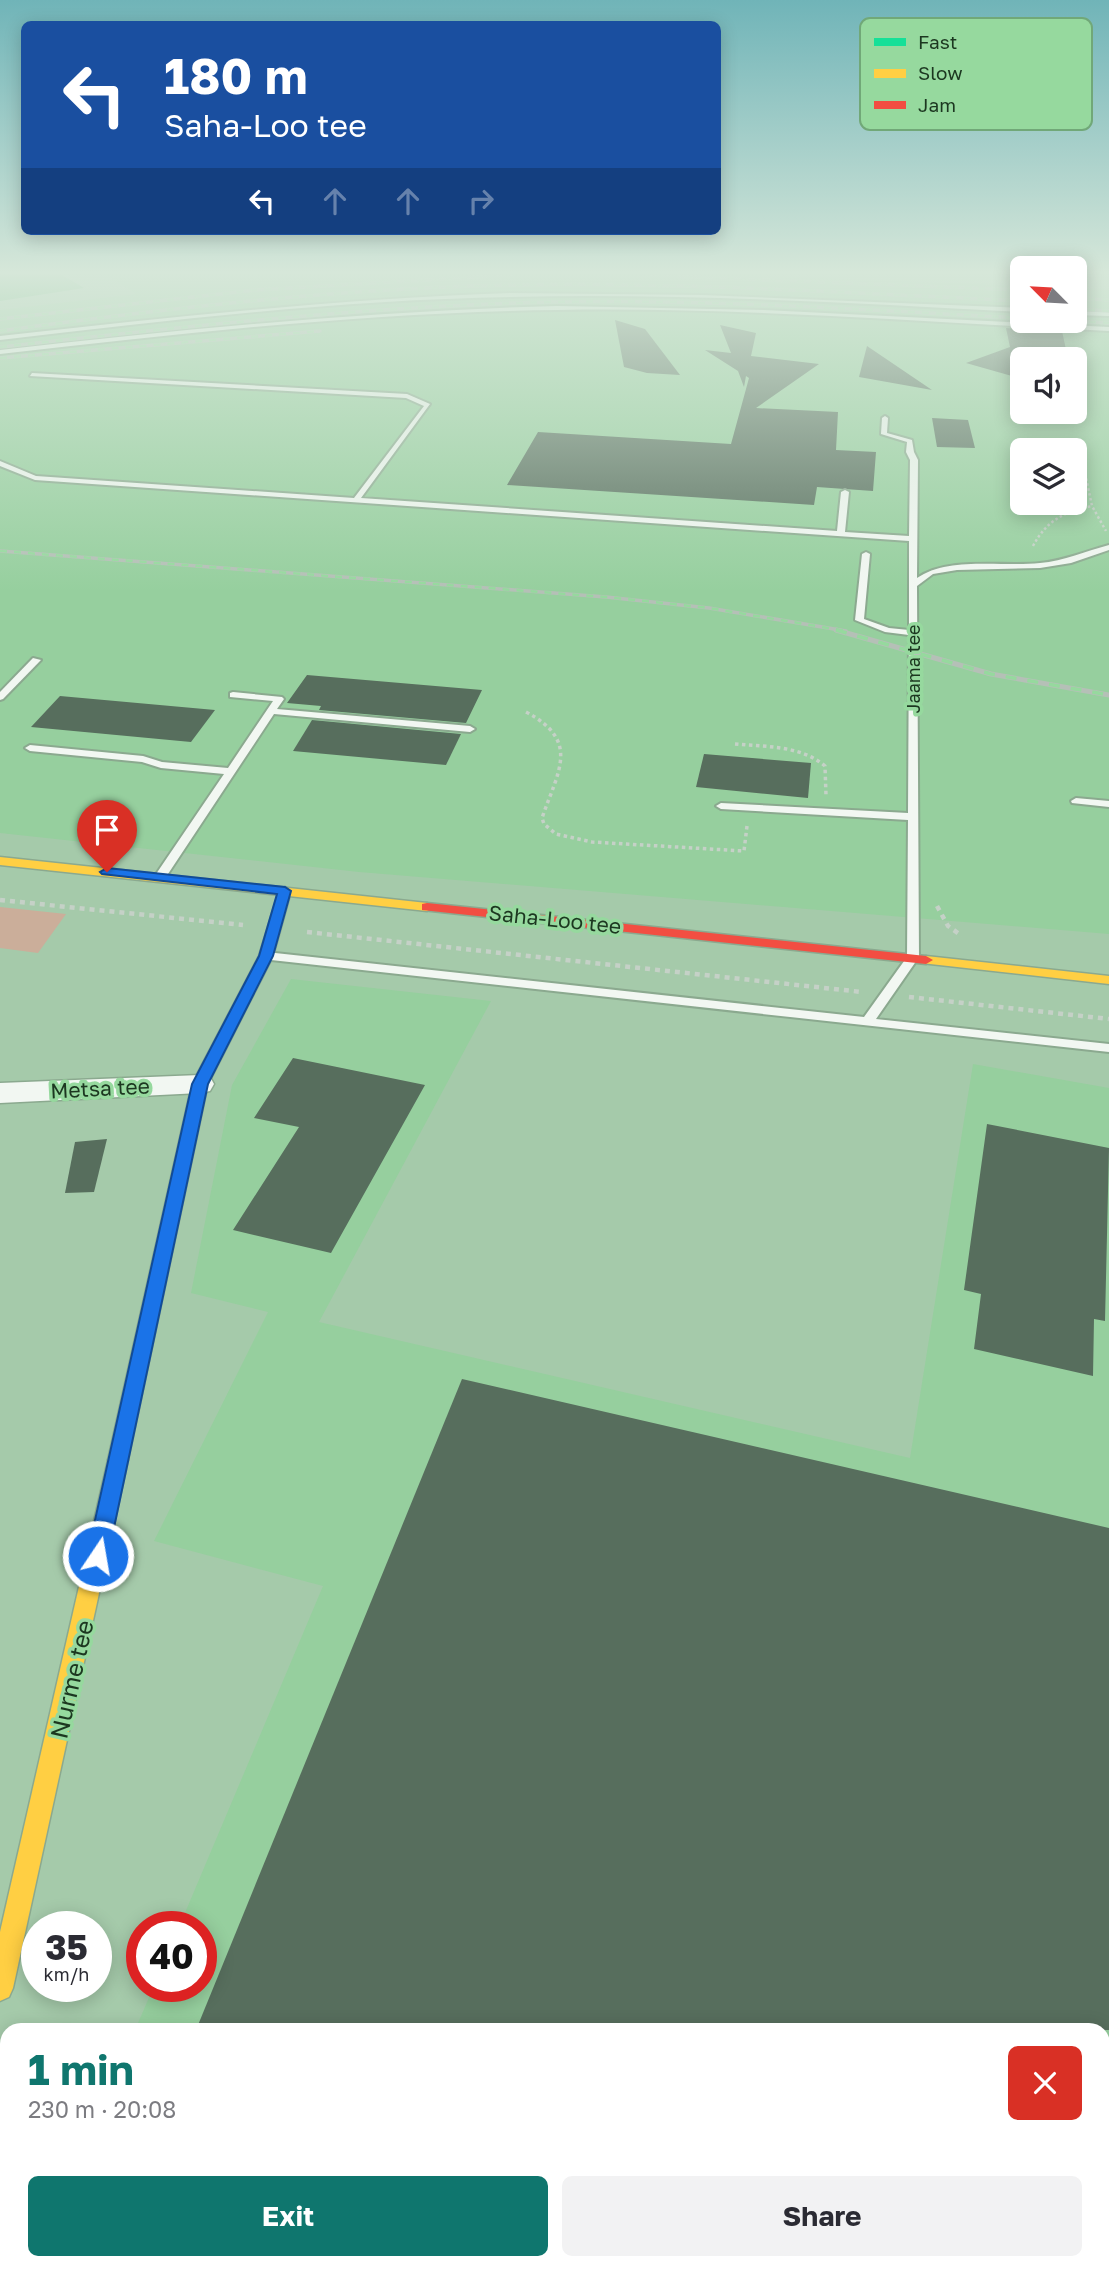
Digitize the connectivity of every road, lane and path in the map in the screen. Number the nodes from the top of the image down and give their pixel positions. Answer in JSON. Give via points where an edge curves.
{"nodes":[{"id":1,"x":132,"y":381,"type":"edge"},
{"id":2,"x":885,"y":418,"type":"dead end"},
{"id":3,"x":0,"y":463,"type":"edge"},
{"id":4,"x":1087,"y":482,"type":"edge"},
{"id":5,"x":845,"y":492,"type":"dead end"},
{"id":6,"x":356,"y":500,"type":"junction"},
{"id":7,"x":1092,"y":506,"type":"junction"},
{"id":8,"x":841,"y":534,"type":"junction"},
{"id":9,"x":1109,"y":538,"type":"edge"},
{"id":10,"x":913,"y":539,"type":"junction"},
{"id":11,"x":1109,"y":547,"type":"edge"},
{"id":12,"x":866,"y":554,"type":"dead end"},
{"id":13,"x":1025,"y":566,"type":"junction"},
{"id":14,"x":913,"y":585,"type":"junction"},
{"id":15,"x":913,"y":633,"type":"junction"},
{"id":16,"x":36,"y":660,"type":"dead end"},
{"id":17,"x":233,"y":695,"type":"dead end"},
{"id":18,"x":0,"y":697,"type":"edge"},
{"id":19,"x":271,"y":711,"type":"junction"},
{"id":20,"x":526,"y":712,"type":"dead end"},
{"id":21,"x":470,"y":729,"type":"dead end"},
{"id":22,"x":735,"y":744,"type":"dead end"},
{"id":23,"x":30,"y":748,"type":"dead end"},
{"id":24,"x":230,"y":771,"type":"junction"},
{"id":25,"x":1076,"y":801,"type":"dead end"},
{"id":26,"x":1109,"y":804,"type":"edge"},
{"id":27,"x":721,"y":806,"type":"dead end"},
{"id":28,"x":750,"y":808,"type":"junction"},
{"id":29,"x":824,"y":813,"type":"junction"},
{"id":30,"x":913,"y":817,"type":"junction"},
{"id":31,"x":0,"y":861,"type":"edge"},
{"id":32,"x":160,"y":877,"type":"junction"},
{"id":33,"x":285,"y":891,"type":"junction"},
{"id":34,"x":0,"y":900,"type":"edge"},
{"id":35,"x":272,"y":928,"type":"junction"},
{"id":36,"x":266,"y":956,"type":"junction"},
{"id":37,"x":913,"y":957,"type":"junction"},
{"id":38,"x":1109,"y":980,"type":"edge"},
{"id":39,"x":889,"y":995,"type":"junction"},
{"id":40,"x":1109,"y":1019,"type":"edge"},
{"id":41,"x":868,"y":1021,"type":"junction"},
{"id":42,"x":1109,"y":1048,"type":"edge"},
{"id":43,"x":200,"y":1084,"type":"junction"},
{"id":44,"x":0,"y":1093,"type":"edge"},
{"id":45,"x":0,"y":1988,"type":"edge"}],
"edges":[{"from":1,"to":6,"type":"lane","via":[[407,397],[428,405]]},
{"from":2,"to":10,"type":"lane","name":"Jaama tee","via":[[884,434],[910,441]]},
{"from":3,"to":6,"type":"lane","via":[[36,478]]},
{"from":4,"to":7,"type":"path"},
{"from":5,"to":8,"type":"lane"},
{"from":6,"to":8,"type":"lane"},
{"from":7,"to":9,"type":"path"},
{"from":7,"to":13,"type":"path","via":[[1061,512],[1043,526]]},
{"from":8,"to":10,"type":"lane"},
{"from":10,"to":14,"type":"lane","name":"Jaama tee"},
{"from":11,"to":13,"type":"lane","via":[[1068,561]]},
{"from":12,"to":15,"type":"lane","via":[[859,620]]},
{"from":13,"to":14,"type":"lane","via":[[931,572]]},
{"from":14,"to":15,"type":"lane","name":"Jaama tee"},
{"from":15,"to":30,"type":"lane","name":"Jaama tee"},
{"from":16,"to":18,"type":"lane"},
{"from":17,"to":19,"type":"lane","via":[[279,699]]},
{"from":19,"to":21,"type":"lane"},
{"from":19,"to":24,"type":"lane"},
{"from":20,"to":28,"type":"path","via":[[544,719],[563,748],[542,818],[556,834],[592,842],[744,851]]},
{"from":22,"to":29,"type":"path","via":[[817,757],[827,777]]},
{"from":23,"to":24,"type":"lane"},
{"from":24,"to":32,"type":"lane"},
{"from":25,"to":26,"type":"lane"},
{"from":27,"to":28,"type":"lane"},
{"from":28,"to":29,"type":"lane"},
{"from":29,"to":30,"type":"lane"},
{"from":30,"to":37,"type":"lane","name":"Jaama tee"},
{"from":31,"to":32,"type":"main road","name":"Saha-Loo tee"},
{"from":32,"to":33,"type":"main road","name":"Saha-Loo tee"},
{"from":33,"to":35,"type":"main road","name":"Nurme tee"},
{"from":33,"to":37,"type":"main road","name":"Saha-Loo tee"},
{"from":34,"to":35,"type":"path"},
{"from":35,"to":36,"type":"main road","name":"Nurme tee"},
{"from":35,"to":39,"type":"path"},
{"from":36,"to":41,"type":"lane"},
{"from":36,"to":43,"type":"main road","name":"Nurme tee"},
{"from":37,"to":38,"type":"main road","name":"Saha-Loo tee"},
{"from":37,"to":39,"type":"lane"},
{"from":39,"to":40,"type":"path"},
{"from":39,"to":41,"type":"lane"},
{"from":41,"to":42,"type":"lane"},
{"from":43,"to":44,"type":"street","name":"Metsa tee"},
{"from":43,"to":45,"type":"main road","name":"Nurme tee"}]}
